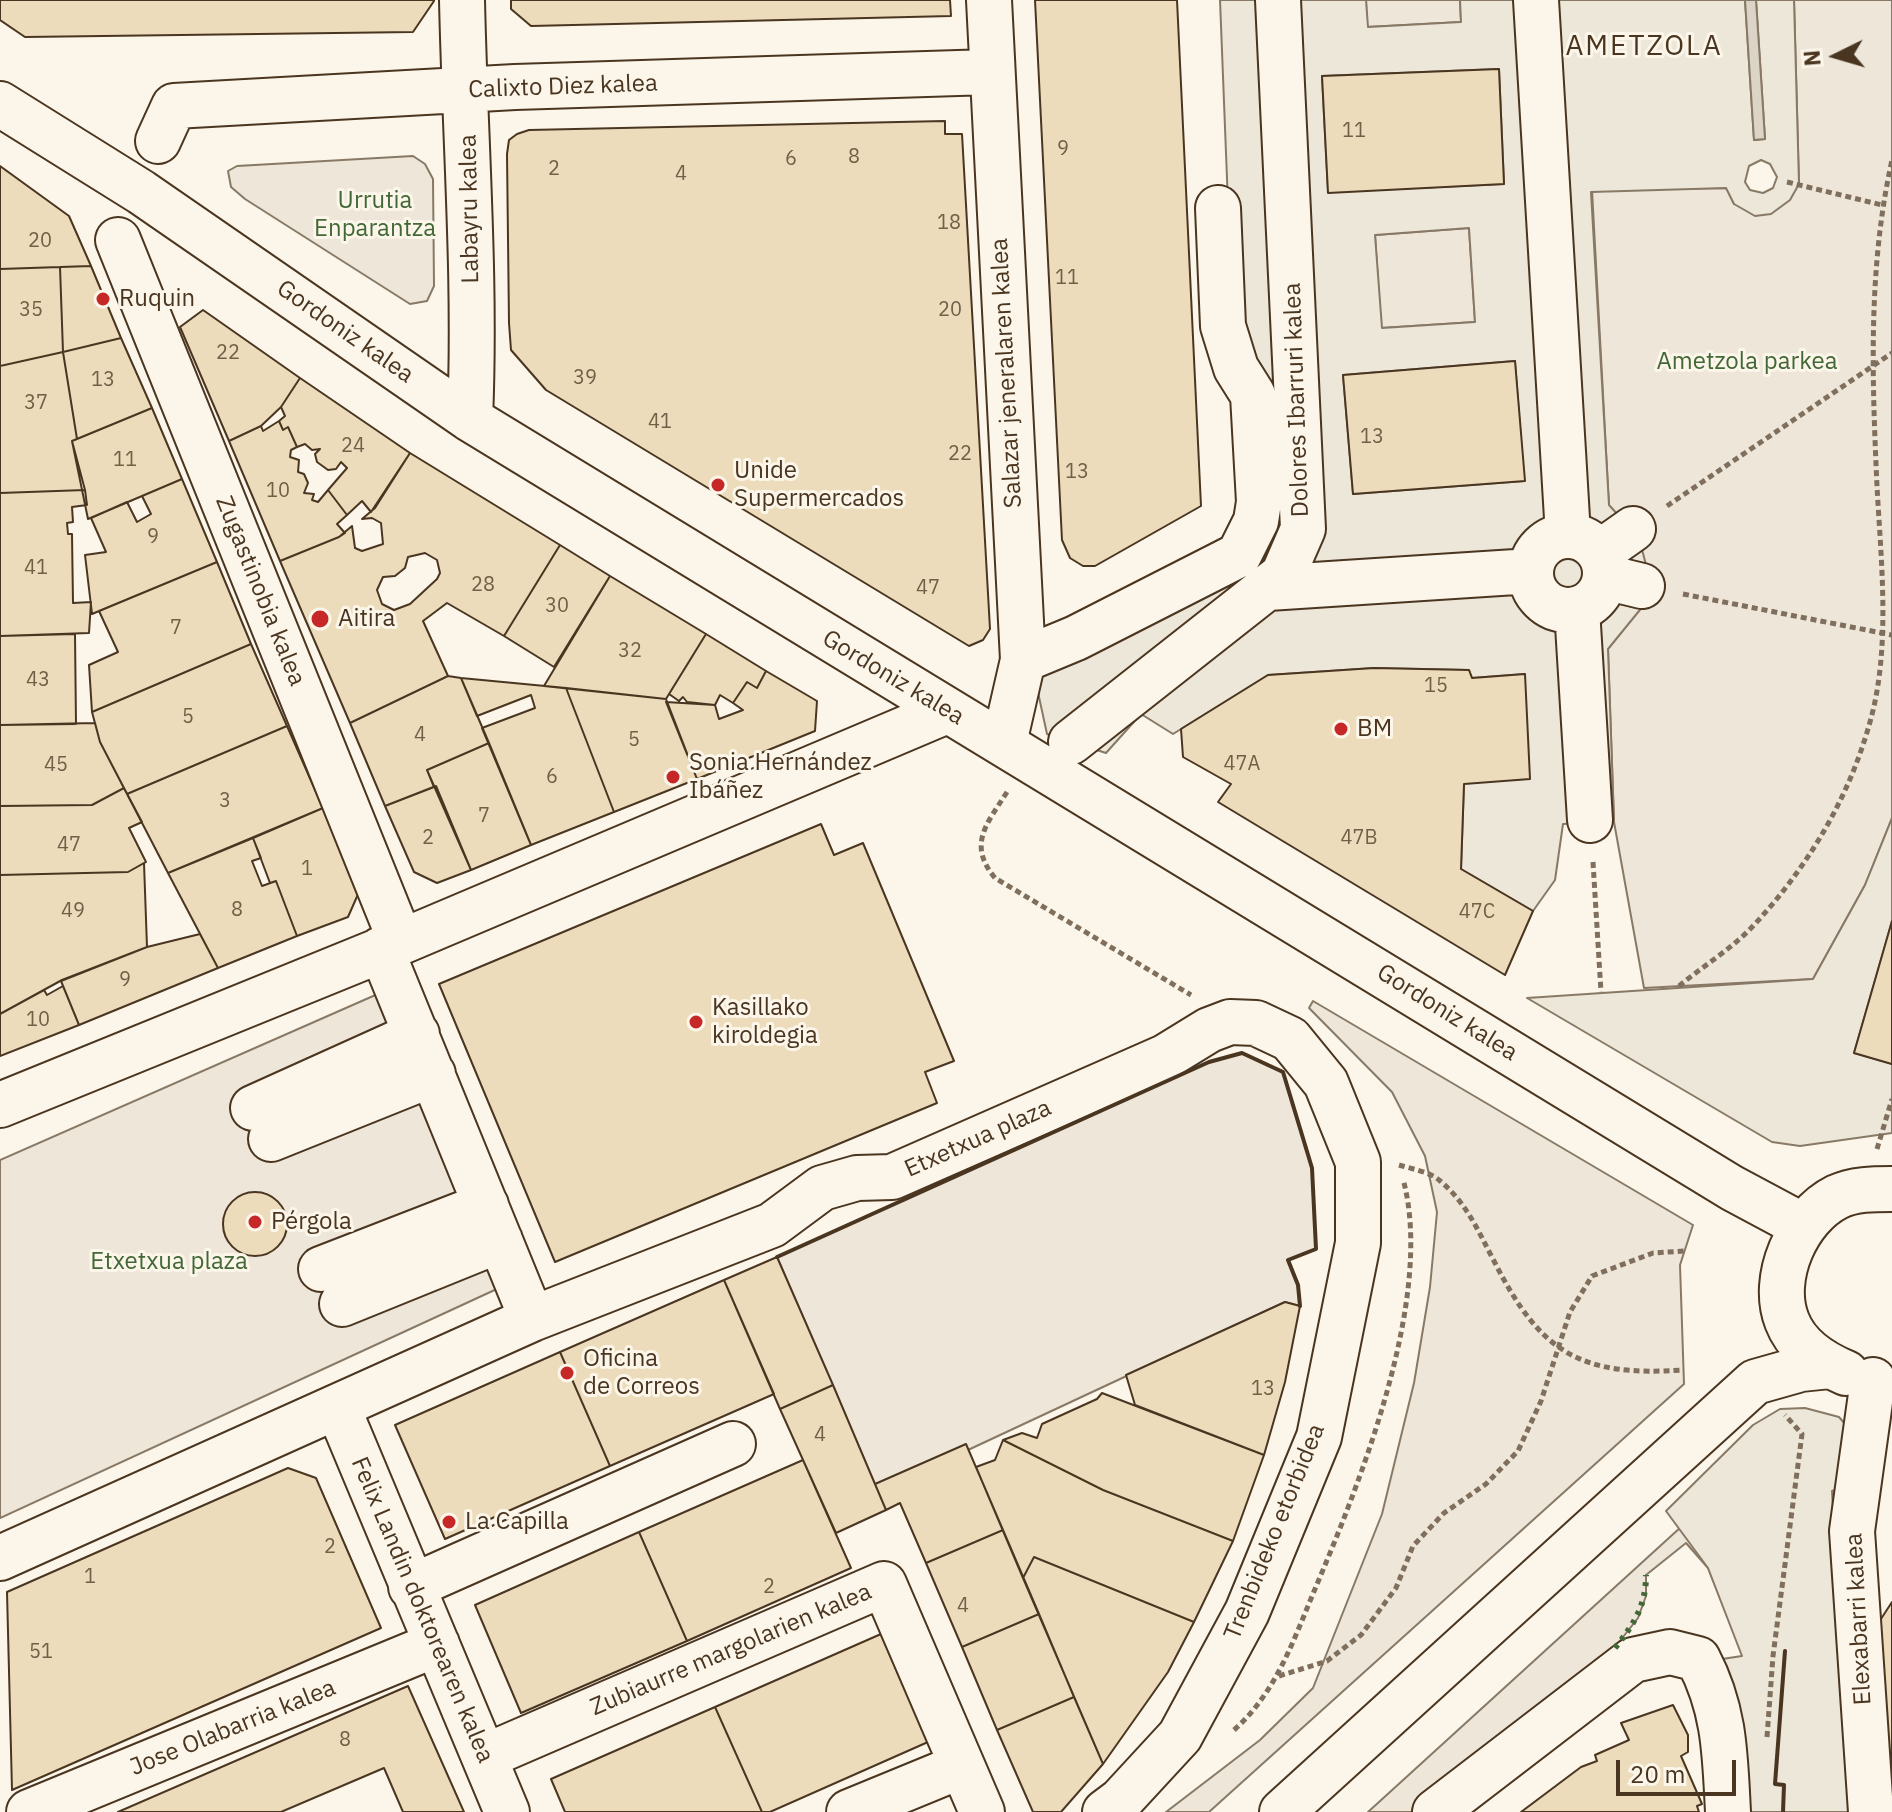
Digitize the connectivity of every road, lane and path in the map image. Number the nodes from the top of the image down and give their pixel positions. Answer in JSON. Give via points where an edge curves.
{"nodes":[{"id":1,"x":462,"y":0,"type":"edge"},
{"id":2,"x":989,"y":0,"type":"edge"},
{"id":3,"x":1278,"y":0,"type":"edge"},
{"id":4,"x":1536,"y":0,"type":"edge"},
{"id":5,"x":990,"y":72,"type":"junction"},
{"id":6,"x":466,"y":89,"type":"junction"},
{"id":7,"x":0,"y":104,"type":"edge"},
{"id":8,"x":158,"y":141,"type":"dead end"},
{"id":9,"x":1892,"y":160,"type":"edge"},
{"id":10,"x":1787,"y":182,"type":"dead end"},
{"id":11,"x":1882,"y":205,"type":"junction"},
{"id":12,"x":1218,"y":208,"type":"dead end"},
{"id":13,"x":118,"y":240,"type":"dead end"},
{"id":14,"x":1892,"y":353,"type":"edge"},
{"id":15,"x":1874,"y":365,"type":"junction"},
{"id":16,"x":470,"y":419,"type":"junction"},
{"id":17,"x":1604,"y":565,"type":"junction"},
{"id":18,"x":1531,"y":571,"type":"junction"},
{"id":19,"x":1268,"y":588,"type":"junction"},
{"id":20,"x":1881,"y":632,"type":"junction"},
{"id":21,"x":1892,"y":635,"type":"edge"},
{"id":22,"x":1023,"y":660,"type":"junction"},
{"id":23,"x":947,"y":711,"type":"junction"},
{"id":24,"x":1071,"y":742,"type":"dead end"},
{"id":25,"x":1004,"y":743,"type":"junction"},
{"id":26,"x":1008,"y":791,"type":"dead end"},
{"id":27,"x":1590,"y":820,"type":"joint"},
{"id":28,"x":391,"y":945,"type":"junction"},
{"id":29,"x":1679,"y":986,"type":"dead end"},
{"id":30,"x":1601,"y":992,"type":"dead end"},
{"id":31,"x":1195,"y":998,"type":"junction"},
{"id":32,"x":1203,"y":1000,"type":"dead end"},
{"id":33,"x":1189,"y":1008,"type":"dead end"},
{"id":34,"x":1290,"y":1039,"type":"joint"},
{"id":35,"x":425,"y":1054,"type":"junction"},
{"id":36,"x":0,"y":1105,"type":"edge"},
{"id":37,"x":262,"y":1123,"type":"dead end"},
{"id":38,"x":1394,"y":1153,"type":"dead end"},
{"id":39,"x":1399,"y":1164,"type":"junction"},
{"id":40,"x":1892,"y":1189,"type":"edge"},
{"id":41,"x":493,"y":1222,"type":"junction"},
{"id":42,"x":1803,"y":1226,"type":"junction"},
{"id":43,"x":1685,"y":1251,"type":"dead end"},
{"id":44,"x":332,"y":1287,"type":"dead end"},
{"id":45,"x":1783,"y":1302,"type":"junction"},
{"id":46,"x":532,"y":1319,"type":"junction"},
{"id":47,"x":1557,"y":1350,"type":"junction"},
{"id":48,"x":1830,"y":1366,"type":"junction"},
{"id":49,"x":1684,"y":1370,"type":"dead end"},
{"id":50,"x":1883,"y":1379,"type":"edge"},
{"id":51,"x":1755,"y":1382,"type":"junction"},
{"id":52,"x":338,"y":1408,"type":"junction"},
{"id":53,"x":733,"y":1444,"type":"dead end"},
{"id":54,"x":0,"y":1558,"type":"edge"},
{"id":55,"x":411,"y":1587,"type":"junction"},
{"id":56,"x":437,"y":1644,"type":"junction"},
{"id":57,"x":1773,"y":1656,"type":"dead end"},
{"id":58,"x":1278,"y":1676,"type":"junction"},
{"id":59,"x":1223,"y":1739,"type":"dead end"},
{"id":60,"x":484,"y":1757,"type":"junction"},
{"id":61,"x":961,"y":1766,"type":"junction"},
{"id":62,"x":29,"y":1812,"type":"edge"},
{"id":63,"x":507,"y":1812,"type":"edge"},
{"id":64,"x":849,"y":1812,"type":"edge"},
{"id":65,"x":982,"y":1812,"type":"edge"},
{"id":66,"x":1105,"y":1812,"type":"edge"},
{"id":67,"x":1282,"y":1812,"type":"edge"},
{"id":68,"x":1435,"y":1812,"type":"edge"},
{"id":69,"x":1728,"y":1812,"type":"edge"},
{"id":70,"x":1871,"y":1812,"type":"edge"}],
"edges":[{"from":1,"to":6,"type":"street","name":"Labayru kalea"},
{"from":2,"to":5,"type":"street","name":"Salazar jeneralaren kalea"},
{"from":3,"to":19,"type":"street","name":"Dolores Ibarruri kalea","via":[[1303,529],[1283,575]]},
{"from":4,"to":17,"type":"street"},
{"from":5,"to":6,"type":"street","name":"Calixto Diez kalea"},
{"from":5,"to":22,"type":"street","name":"Salazar jeneralaren kalea"},
{"from":6,"to":8,"type":"street","name":"Calixto Diez kalea","via":[[174,106]]},
{"from":6,"to":16,"type":"street","name":"Labayru kalea"},
{"from":7,"to":16,"type":"street","name":"Gordoniz kalea","via":[[141,192]]},
{"from":9,"to":11,"type":"path"},
{"from":10,"to":11,"type":"path"},
{"from":11,"to":15,"type":"path"},
{"from":12,"to":22,"type":"street","via":[[1222,359],[1253,395],[1256,521],[1239,555]]},
{"from":13,"to":28,"type":"street","name":"Zugastinobia kalea"},
{"from":14,"to":15,"type":"path"},
{"from":15,"to":17,"type":"path"},
{"from":15,"to":20,"type":"path"},
{"from":16,"to":23,"type":"street","name":"Gordoniz kalea"},
{"from":17,"to":18,"type":"street","via":[[1544,544]]},
{"from":17,"to":18,"type":"street","via":[[1561,610],[1541,599]]},
{"from":17,"to":20,"type":"path"},
{"from":17,"to":27,"type":"street"},
{"from":18,"to":19,"type":"street"},
{"from":19,"to":24,"type":"street","name":"Dolores Ibarruri kalea"},
{"from":20,"to":21,"type":"path"},
{"from":20,"to":29,"type":"path","via":[[1871,720],[1843,798],[1807,860],[1753,927]]},
{"from":22,"to":25,"type":"street","name":"Salazar jeneralaren kalea"},
{"from":23,"to":25,"type":"street","name":"Gordoniz kalea"},
{"from":23,"to":28,"type":"street"},
{"from":25,"to":42,"type":"street","name":"Gordoniz kalea","via":[[1732,1188]]},
{"from":26,"to":31,"type":"path","via":[[979,845],[982,863],[995,878]]},
{"from":27,"to":30,"type":"path"},
{"from":28,"to":35,"type":"street"},
{"from":28,"to":36,"type":"street"},
{"from":31,"to":32,"type":"path"},
{"from":31,"to":33,"type":"path"},
{"from":34,"to":46,"type":"street","name":"Etxetxua plaza","via":[[1256,1023],[1230,1022],[1165,1057],[892,1177],[857,1178],[822,1188],[772,1225]]},
{"from":34,"to":66,"type":"street","name":"Trenbideko etorbidea","via":[[1326,1083],[1358,1162],[1358,1243],[1319,1437],[1247,1612],[1180,1736]]},
{"from":35,"to":37,"type":"street"},
{"from":35,"to":41,"type":"street"},
{"from":38,"to":39,"type":"path"},
{"from":39,"to":47,"type":"path","via":[[1437,1178],[1472,1214],[1523,1314]]},
{"from":39,"to":58,"type":"path","via":[[1408,1200],[1408,1263],[1390,1381],[1352,1501]]},
{"from":40,"to":42,"type":"street","via":[[1837,1197]]},
{"from":41,"to":44,"type":"street"},
{"from":41,"to":46,"type":"street"},
{"from":42,"to":45,"type":"street","via":[[1785,1267]]},
{"from":43,"to":47,"type":"path","via":[[1653,1253],[1592,1276],[1570,1312]]},
{"from":45,"to":48,"type":"street","via":[[1787,1322],[1804,1348]]},
{"from":45,"to":51,"type":"street"},
{"from":46,"to":52,"type":"street","name":"Etxetxua plaza"},
{"from":47,"to":49,"type":"path","via":[[1633,1373]]},
{"from":47,"to":58,"type":"path","via":[[1518,1451],[1413,1546],[1396,1588],[1361,1635],[1327,1661]]},
{"from":48,"to":50,"type":"street"},
{"from":48,"to":51,"type":"street"},
{"from":50,"to":70,"type":"street","name":"Elexabarri kalea","via":[[1852,1531]]},
{"from":51,"to":57,"type":"path","via":[[1802,1434]]},
{"from":51,"to":67,"type":"street"},
{"from":52,"to":54,"type":"street","name":"Etxetxua plaza"},
{"from":52,"to":55,"type":"street","name":"Felix Landin doktorearen kalea"},
{"from":53,"to":55,"type":"street"},
{"from":55,"to":56,"type":"street","name":"Felix Landin doktorearen kalea"},
{"from":56,"to":60,"type":"street","name":"Felix Landin doktorearen kalea"},
{"from":56,"to":62,"type":"street","name":"Jose Olabarria kalea"},
{"from":58,"to":59,"type":"path","via":[[1246,1719]]},
{"from":60,"to":61,"type":"street","name":"Zubiaurre margolarien kalea","via":[[884,1584]]},
{"from":60,"to":63,"type":"street","name":"Felix Landin doktorearen kalea"},
{"from":61,"to":64,"type":"street"},
{"from":61,"to":65,"type":"street","name":"Zubiaurre margolarien kalea"},
{"from":68,"to":69,"type":"street","via":[[1633,1660],[1670,1652],[1698,1659],[1715,1691]]}]}
